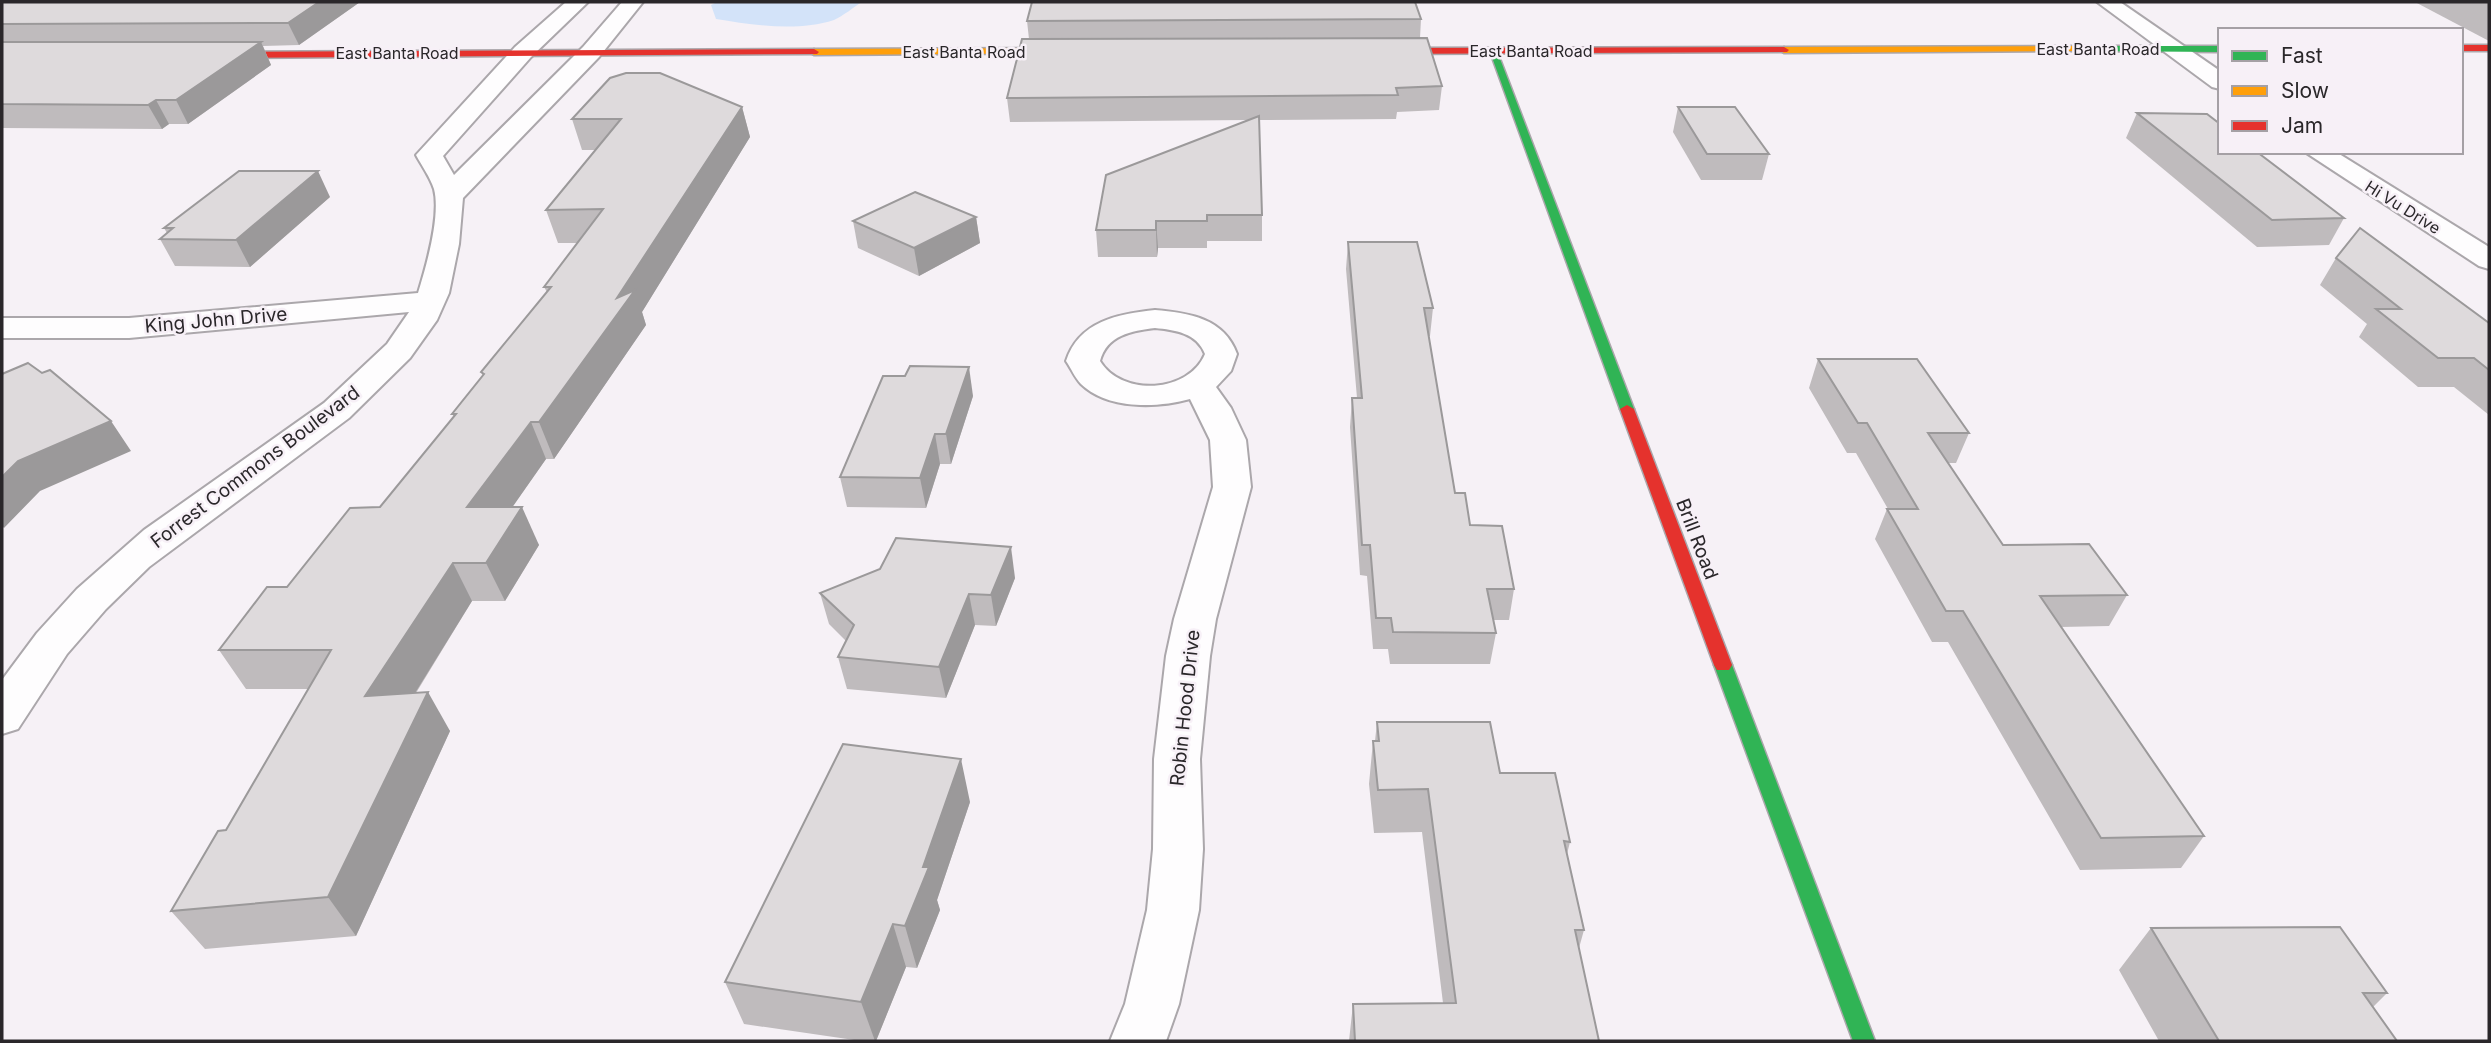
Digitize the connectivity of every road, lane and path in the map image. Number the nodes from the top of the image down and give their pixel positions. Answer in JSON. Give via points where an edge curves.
{"nodes":[{"id":1,"x":578,"y":2,"type":"edge"},
{"id":2,"x":633,"y":2,"type":"edge"},
{"id":3,"x":2107,"y":2,"type":"edge"},
{"id":4,"x":2218,"y":48,"type":"edge"},
{"id":5,"x":2463,"y":48,"type":"edge"},
{"id":6,"x":2489,"y":48,"type":"edge"},
{"id":7,"x":2174,"y":49,"type":"junction"},
{"id":8,"x":1090,"y":51,"type":"edge"},
{"id":9,"x":1367,"y":51,"type":"edge"},
{"id":10,"x":1492,"y":51,"type":"junction"},
{"id":11,"x":523,"y":52,"type":"junction"},
{"id":12,"x":590,"y":52,"type":"junction"},
{"id":13,"x":194,"y":55,"type":"edge"},
{"id":14,"x":2218,"y":81,"type":"edge"},
{"id":15,"x":2321,"y":154,"type":"edge"},
{"id":16,"x":449,"y":196,"type":"junction"},
{"id":17,"x":2489,"y":260,"type":"edge"},
{"id":18,"x":429,"y":301,"type":"junction"},
{"id":19,"x":2,"y":328,"type":"edge"},
{"id":20,"x":1197,"y":385,"type":"dead end"},
{"id":21,"x":2,"y":717,"type":"edge"},
{"id":22,"x":1138,"y":1041,"type":"edge"},
{"id":23,"x":1864,"y":1041,"type":"edge"}],
"edges":[{"from":1,"to":11,"type":"street"},
{"from":2,"to":12,"type":"street"},
{"from":3,"to":7,"type":"street"},
{"from":4,"to":7,"type":"street","name":"East Banta Road"},
{"from":5,"to":6,"type":"street"},
{"from":7,"to":10,"type":"street","name":"East Banta Road"},
{"from":7,"to":14,"type":"street"},
{"from":8,"to":12,"type":"street","name":"East Banta Road"},
{"from":9,"to":10,"type":"street","name":"East Banta Road"},
{"from":10,"to":23,"type":"street","name":"Brill Road"},
{"from":11,"to":12,"type":"street","name":"East Banta Road"},
{"from":11,"to":13,"type":"street","name":"East Banta Road"},
{"from":11,"to":16,"type":"street","via":[[429,155]]},
{"from":12,"to":16,"type":"street"},
{"from":15,"to":17,"type":"street","name":"Hi Vu Drive"},
{"from":16,"to":18,"type":"street","name":"Forrest Commons Boulevard","via":[[439,276]]},
{"from":18,"to":19,"type":"street","name":"King John Drive","via":[[129,328]]},
{"from":18,"to":21,"type":"street","name":"Forrest Commons Boulevard","via":[[413,332],[361,388],[157,540],[104,587],[40,658]]},
{"from":20,"to":22,"type":"street","name":"Robin Hood Drive","via":[[1214,408],[1228,440],[1232,487],[1188,656],[1177,759],[1173,910],[1152,1004]]}]}
